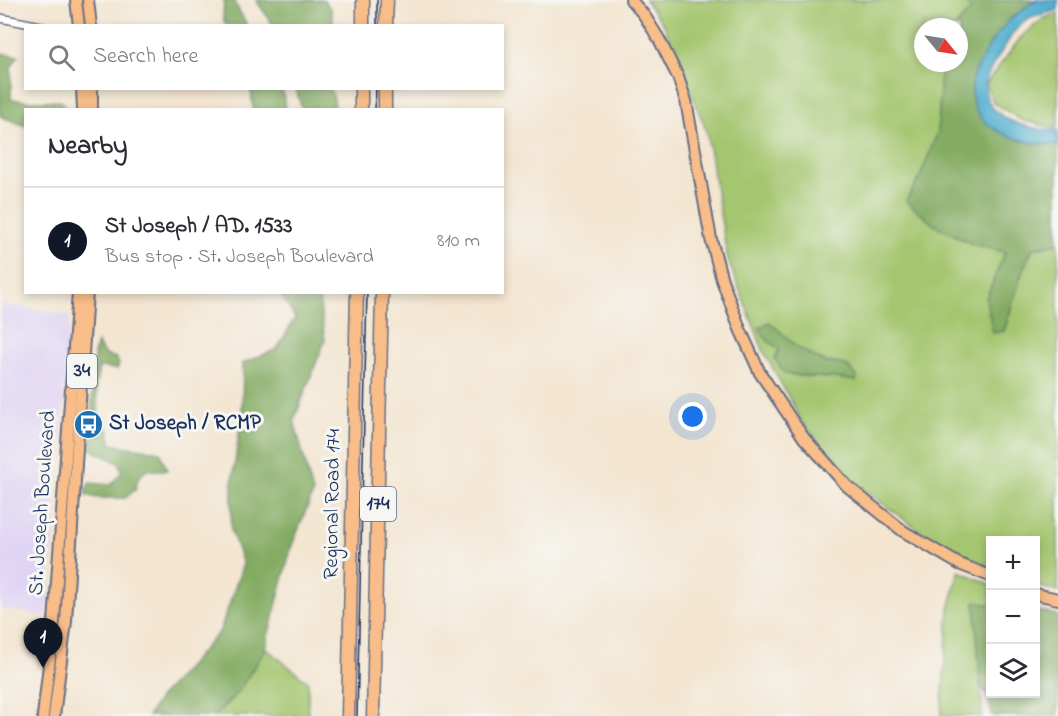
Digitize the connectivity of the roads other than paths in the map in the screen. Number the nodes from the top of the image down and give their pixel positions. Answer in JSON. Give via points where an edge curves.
{"nodes":[{"id":1,"x":76,"y":0,"type":"edge"},
{"id":2,"x":88,"y":0,"type":"edge"},
{"id":3,"x":363,"y":0,"type":"edge"},
{"id":4,"x":387,"y":0,"type":"edge"},
{"id":5,"x":631,"y":0,"type":"edge"},
{"id":6,"x":0,"y":18,"type":"edge"},
{"id":7,"x":31,"y":24,"type":"edge"},
{"id":8,"x":79,"y":24,"type":"edge"},
{"id":9,"x":91,"y":24,"type":"edge"},
{"id":10,"x":363,"y":24,"type":"edge"},
{"id":11,"x":386,"y":24,"type":"edge"},
{"id":12,"x":82,"y":90,"type":"edge"},
{"id":13,"x":92,"y":90,"type":"edge"},
{"id":14,"x":362,"y":90,"type":"edge"},
{"id":15,"x":385,"y":90,"type":"edge"},
{"id":16,"x":83,"y":108,"type":"edge"},
{"id":17,"x":92,"y":108,"type":"edge"},
{"id":18,"x":361,"y":108,"type":"edge"},
{"id":19,"x":385,"y":108,"type":"edge"},
{"id":20,"x":78,"y":294,"type":"edge"},
{"id":21,"x":87,"y":294,"type":"edge"},
{"id":22,"x":357,"y":294,"type":"edge"},
{"id":23,"x":382,"y":294,"type":"edge"},
{"id":24,"x":66,"y":542,"type":"junction"},
{"id":25,"x":986,"y":574,"type":"edge"},
{"id":26,"x":1040,"y":595,"type":"edge"},
{"id":27,"x":1058,"y":599,"type":"edge"},
{"id":28,"x":52,"y":689,"type":"junction"},
{"id":29,"x":43,"y":716,"type":"edge"},
{"id":30,"x":54,"y":716,"type":"edge"},
{"id":31,"x":348,"y":716,"type":"edge"},
{"id":32,"x":373,"y":716,"type":"edge"}],
"edges":[{"from":1,"to":8,"type":"main road"},
{"from":2,"to":9,"type":"main road"},
{"from":3,"to":10,"type":"highway"},
{"from":4,"to":11,"type":"highway"},
{"from":5,"to":25,"type":"main road","via":[[659,39],[678,76],[722,280],[760,373],[804,438],[847,486],[903,531],[958,564]]},
{"from":6,"to":7,"type":"street"},
{"from":12,"to":16,"type":"main road"},
{"from":13,"to":17,"type":"main road"},
{"from":14,"to":18,"type":"highway"},
{"from":15,"to":19,"type":"highway"},
{"from":20,"to":24,"type":"main road","name":"St. Joseph Boulevard","number":"34"},
{"from":21,"to":24,"type":"main road","name":"St. Joseph Boulevard","number":"34"},
{"from":22,"to":31,"type":"highway","name":"Regional Road 174","number":"174"},
{"from":23,"to":32,"type":"highway","number":"174"},
{"from":24,"to":28,"type":"main road","name":"St. Joseph Boulevard","number":"34","via":[[54,622]]},
{"from":26,"to":27,"type":"main road"},
{"from":28,"to":29,"type":"main road","name":"St. Joseph Boulevard","number":"34"},
{"from":28,"to":30,"type":"main road","name":"St. Joseph Boulevard","number":"34"}]}
